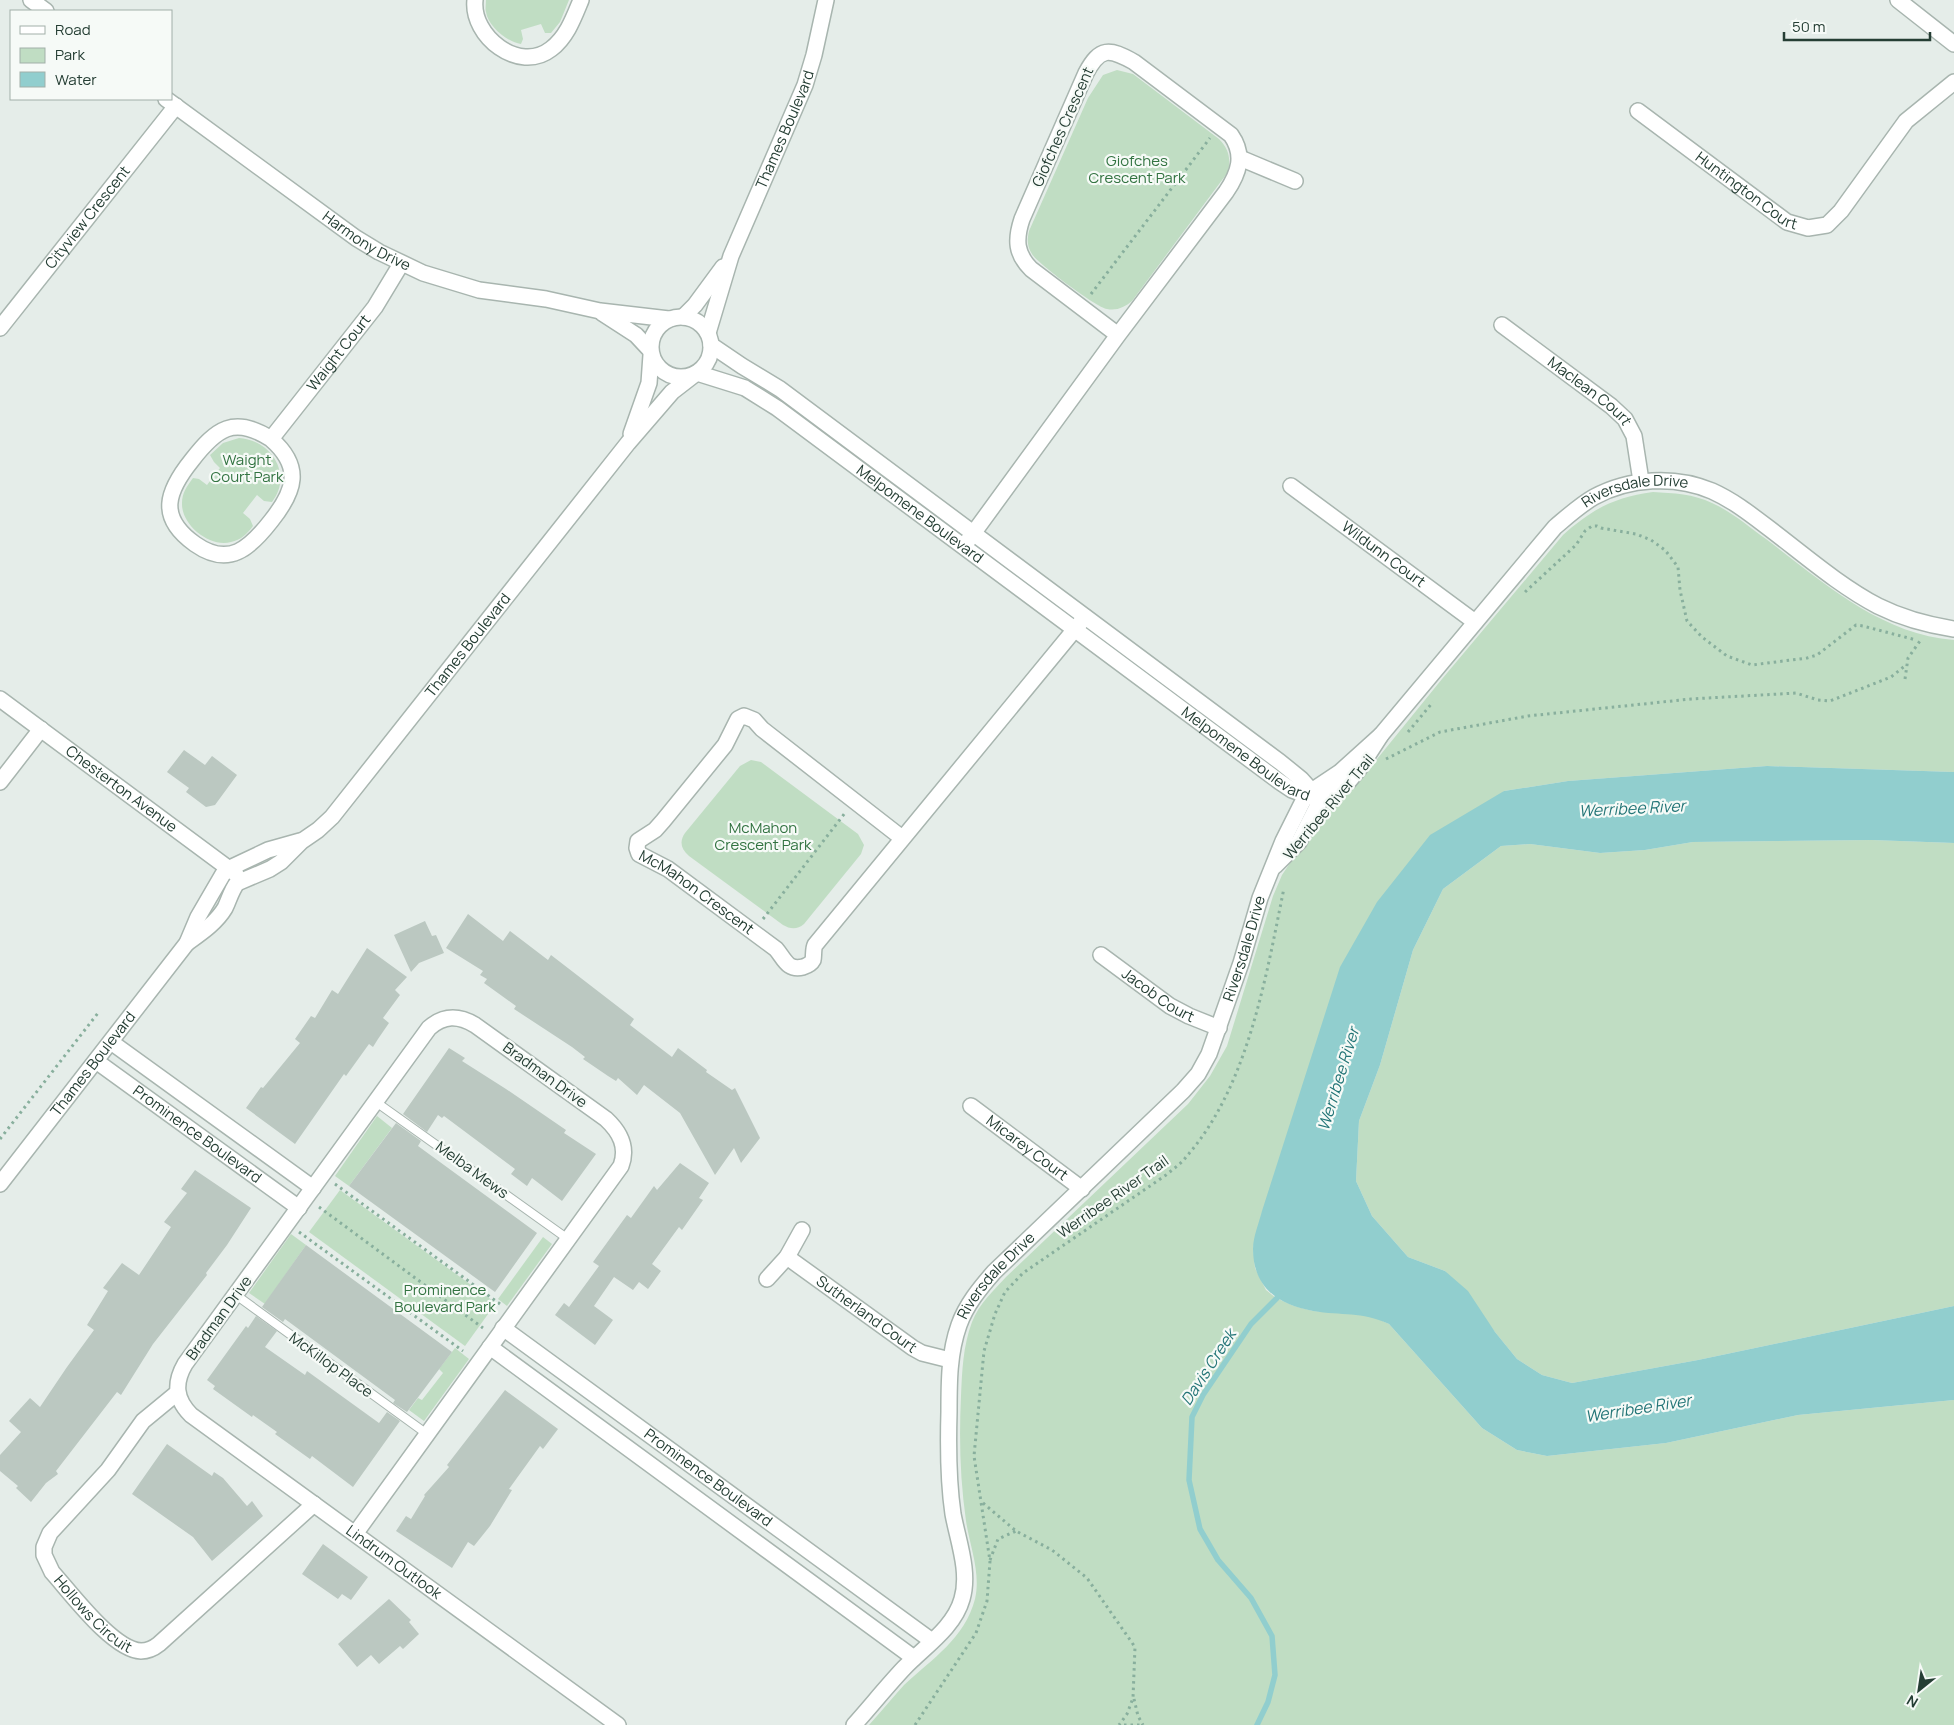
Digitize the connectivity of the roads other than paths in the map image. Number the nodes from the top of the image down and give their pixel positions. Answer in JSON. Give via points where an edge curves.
{"nodes":[{"id":1,"x":31,"y":0,"type":"edge"},
{"id":2,"x":475,"y":0,"type":"edge"},
{"id":3,"x":581,"y":0,"type":"edge"},
{"id":4,"x":826,"y":0,"type":"edge"},
{"id":5,"x":1898,"y":0,"type":"edge"},
{"id":6,"x":45,"y":10,"type":"edge"},
{"id":7,"x":1954,"y":44,"type":"edge"},
{"id":8,"x":1954,"y":82,"type":"edge"},
{"id":9,"x":171,"y":102,"type":"edge"},
{"id":10,"x":1638,"y":111,"type":"dead end"},
{"id":11,"x":1240,"y":158,"type":"junction"},
{"id":12,"x":1295,"y":181,"type":"dead end"},
{"id":13,"x":730,"y":256,"type":"junction"},
{"id":14,"x":401,"y":264,"type":"junction"},
{"id":15,"x":600,"y":311,"type":"junction"},
{"id":16,"x":676,"y":318,"type":"junction"},
{"id":17,"x":1502,"y":326,"type":"dead end"},
{"id":18,"x":0,"y":328,"type":"edge"},
{"id":19,"x":1118,"y":335,"type":"junction"},
{"id":20,"x":709,"y":339,"type":"junction"},
{"id":21,"x":650,"y":353,"type":"junction"},
{"id":22,"x":696,"y":374,"type":"junction"},
{"id":23,"x":271,"y":439,"type":"junction"},
{"id":24,"x":628,"y":443,"type":"junction"},
{"id":25,"x":1641,"y":481,"type":"junction"},
{"id":26,"x":1291,"y":486,"type":"dead end"},
{"id":27,"x":974,"y":533,"type":"junction"},
{"id":28,"x":964,"y":546,"type":"junction"},
{"id":29,"x":1084,"y":617,"type":"junction"},
{"id":30,"x":1475,"y":622,"type":"junction"},
{"id":31,"x":1074,"y":629,"type":"junction"},
{"id":32,"x":1954,"y":629,"type":"edge"},
{"id":33,"x":0,"y":698,"type":"edge"},
{"id":34,"x":41,"y":729,"type":"junction"},
{"id":35,"x":0,"y":782,"type":"edge"},
{"id":36,"x":1313,"y":795,"type":"junction"},
{"id":37,"x":902,"y":838,"type":"junction"},
{"id":38,"x":302,"y":841,"type":"junction"},
{"id":39,"x":230,"y":868,"type":"junction"},
{"id":40,"x":243,"y":880,"type":"junction"},
{"id":41,"x":187,"y":943,"type":"junction"},
{"id":42,"x":1101,"y":955,"type":"dead end"},
{"id":43,"x":1219,"y":1028,"type":"junction"},
{"id":44,"x":111,"y":1042,"type":"junction"},
{"id":45,"x":96,"y":1061,"type":"junction"},
{"id":46,"x":376,"y":1102,"type":"junction"},
{"id":47,"x":971,"y":1106,"type":"dead end"},
{"id":48,"x":0,"y":1184,"type":"edge"},
{"id":49,"x":1082,"y":1189,"type":"junction"},
{"id":50,"x":306,"y":1198,"type":"junction"},
{"id":51,"x":802,"y":1230,"type":"dead end"},
{"id":52,"x":568,"y":1239,"type":"junction"},
{"id":53,"x":787,"y":1256,"type":"junction"},
{"id":54,"x":767,"y":1279,"type":"dead end"},
{"id":55,"x":236,"y":1295,"type":"junction"},
{"id":56,"x":496,"y":1338,"type":"junction"},
{"id":57,"x":950,"y":1360,"type":"junction"},
{"id":58,"x":177,"y":1393,"type":"junction"},
{"id":59,"x":624,"y":1415,"type":"junction"},
{"id":60,"x":426,"y":1434,"type":"junction"},
{"id":61,"x":610,"y":1435,"type":"junction"},
{"id":62,"x":314,"y":1504,"type":"junction"},
{"id":63,"x":355,"y":1534,"type":"junction"},
{"id":64,"x":793,"y":1540,"type":"junction"},
{"id":65,"x":779,"y":1559,"type":"junction"},
{"id":66,"x":932,"y":1641,"type":"junction"},
{"id":67,"x":914,"y":1658,"type":"junction"},
{"id":68,"x":618,"y":1725,"type":"edge"},
{"id":69,"x":854,"y":1725,"type":"edge"}],
"edges":[{"from":1,"to":6,"type":"street"},
{"from":2,"to":3,"type":"street","via":[[475,16],[480,27],[487,36],[518,56],[542,54],[558,43]]},
{"from":4,"to":13,"type":"street","name":"Thames Boulevard","via":[[805,85]]},
{"from":5,"to":7,"type":"street"},
{"from":8,"to":10,"type":"street","name":"Huntington Court","via":[[1906,121],[1828,225],[1808,228],[1787,222]]},
{"from":9,"to":14,"type":"street","name":"Harmony Drive","via":[[356,238]]},
{"from":9,"to":18,"type":"street","name":"Cityview Crescent"},
{"from":11,"to":12,"type":"street"},
{"from":11,"to":19,"type":"street","via":[[1231,185]]},
{"from":11,"to":19,"type":"street","name":"Giofches Crescent","via":[[1231,135],[1124,56],[1100,53],[1092,62],[1022,219],[1017,243],[1027,265]]},
{"from":13,"to":16,"type":"street","name":"Thames Boulevard","via":[[708,288]]},
{"from":13,"to":20,"type":"street","name":"Thames Boulevard"},
{"from":14,"to":15,"type":"street","name":"Harmony Drive","via":[[479,290],[546,299]]},
{"from":14,"to":23,"type":"street","name":"Waight Court","via":[[376,306]]},
{"from":15,"to":16,"type":"street","name":"Harmony Drive"},
{"from":15,"to":21,"type":"street","name":"Harmony Drive","via":[[636,335]]},
{"from":16,"to":20,"type":"street","via":[[697,322]]},
{"from":16,"to":21,"type":"street","via":[[661,324],[654,332]]},
{"from":17,"to":25,"type":"street","name":"Maclean Court","via":[[1612,406],[1625,419],[1634,436]]},
{"from":19,"to":27,"type":"street"},
{"from":20,"to":22,"type":"street","via":[[708,361]]},
{"from":20,"to":27,"type":"street","name":"Melpomene Boulevard"},
{"from":21,"to":22,"type":"street","via":[[660,370],[668,375],[676,378]]},
{"from":21,"to":24,"type":"street","name":"Thames Boulevard","via":[[649,383]]},
{"from":22,"to":24,"type":"street","name":"Thames Boulevard","via":[[672,392]]},
{"from":22,"to":28,"type":"street","name":"Melpomene Boulevard","via":[[745,388],[777,408]]},
{"from":23,"to":23,"type":"street","via":[[250,428],[226,428],[211,438],[182,473],[171,494],[170,506],[178,528],[196,545],[217,554],[237,553],[247,548],[279,512],[288,498],[291,465]]},
{"from":24,"to":38,"type":"street","name":"Thames Boulevard","via":[[342,806]]},
{"from":25,"to":30,"type":"street","name":"Riversdale Drive","via":[[1610,490],[1577,508],[1555,527]]},
{"from":25,"to":32,"type":"street","name":"Riversdale Drive","via":[[1677,482],[1712,491],[1740,506],[1879,606],[1921,623]]},
{"from":26,"to":30,"type":"street","name":"Wildunn Court"},
{"from":27,"to":28,"type":"street"},
{"from":27,"to":29,"type":"street","name":"Melpomene Boulevard"},
{"from":28,"to":31,"type":"street","name":"Melpomene Boulevard"},
{"from":29,"to":31,"type":"street","name":"McMahon Crescent"},
{"from":29,"to":36,"type":"street","name":"Melpomene Boulevard","via":[[1280,762]]},
{"from":30,"to":36,"type":"street","name":"Riversdale Drive","via":[[1381,735],[1349,781]]},
{"from":31,"to":36,"type":"street","name":"Melpomene Boulevard","via":[[1280,782],[1292,790]]},
{"from":31,"to":37,"type":"street","name":"McMahon Crescent"},
{"from":33,"to":34,"type":"street","name":"Chesterton Avenue"},
{"from":34,"to":35,"type":"street"},
{"from":34,"to":39,"type":"street","name":"Chesterton Avenue"},
{"from":36,"to":43,"type":"street","name":"Riversdale Drive","via":[[1299,842],[1274,867],[1260,898]]},
{"from":37,"to":37,"type":"street","name":"McMahon Crescent","via":[[754,720],[744,716],[738,719],[725,745],[663,821],[638,841],[637,848],[639,854],[668,869],[776,948],[783,961],[791,967],[801,968],[810,964],[814,945]]},
{"from":38,"to":39,"type":"street","name":"Thames Boulevard","via":[[268,850]]},
{"from":38,"to":40,"type":"street","name":"Thames Boulevard","via":[[281,862]]},
{"from":39,"to":40,"type":"street","name":"Chesterton Avenue"},
{"from":39,"to":41,"type":"street","name":"Thames Boulevard","via":[[218,882]]},
{"from":40,"to":41,"type":"street","name":"Thames Boulevard","via":[[233,888],[217,919]]},
{"from":41,"to":44,"type":"street","name":"Thames Boulevard"},
{"from":42,"to":43,"type":"street","name":"Jacob Court","via":[[1170,1006]]},
{"from":43,"to":49,"type":"street","name":"Riversdale Drive","via":[[1209,1054],[1192,1082]]},
{"from":44,"to":45,"type":"street","name":"Thames Boulevard"},
{"from":44,"to":50,"type":"street","name":"Prominence Boulevard"},
{"from":45,"to":48,"type":"street","name":"Thames Boulevard"},
{"from":45,"to":50,"type":"street","name":"Prominence Boulevard"},
{"from":46,"to":50,"type":"street","name":"Bradman Drive"},
{"from":46,"to":52,"type":"lane","name":"Melba Mews"},
{"from":46,"to":52,"type":"street","name":"Bradman Drive","via":[[429,1028],[448,1017],[468,1020],[606,1119],[618,1131],[624,1158],[621,1166]]},
{"from":47,"to":49,"type":"street","name":"Micarey Court"},
{"from":49,"to":57,"type":"street","name":"Riversdale Drive","via":[[982,1285],[959,1324]]},
{"from":50,"to":55,"type":"street","name":"Bradman Drive"},
{"from":51,"to":53,"type":"street"},
{"from":52,"to":56,"type":"street","name":"Bradman Drive"},
{"from":53,"to":54,"type":"street"},
{"from":53,"to":57,"type":"street","name":"Sutherland Court","via":[[913,1348]]},
{"from":55,"to":58,"type":"street","name":"Bradman Drive","via":[[185,1364],[178,1379]]},
{"from":55,"to":60,"type":"lane","name":"McKillop Place"},
{"from":56,"to":59,"type":"street","name":"Prominence Boulevard"},
{"from":56,"to":60,"type":"street","name":"Bradman Drive"},
{"from":56,"to":61,"type":"street","name":"Prominence Boulevard"},
{"from":57,"to":66,"type":"street","name":"Riversdale Drive","via":[[950,1485],[965,1583],[958,1611]]},
{"from":58,"to":62,"type":"street","name":"Lindrum Outlook","via":[[191,1415]]},
{"from":58,"to":62,"type":"street","name":"Hollows Circuit","via":[[143,1421],[108,1470],[50,1533],[44,1547],[46,1562],[52,1572],[113,1638],[129,1648],[142,1651],[160,1644]]},
{"from":59,"to":61,"type":"street"},
{"from":59,"to":64,"type":"street","name":"Prominence Boulevard"},
{"from":60,"to":63,"type":"street","name":"Bradman Drive"},
{"from":61,"to":65,"type":"street","name":"Prominence Boulevard"},
{"from":62,"to":63,"type":"street","name":"Lindrum Outlook"},
{"from":63,"to":68,"type":"street","name":"Lindrum Outlook"},
{"from":64,"to":65,"type":"street"},
{"from":64,"to":66,"type":"street","name":"Prominence Boulevard"},
{"from":65,"to":67,"type":"street","name":"Prominence Boulevard"},
{"from":66,"to":67,"type":"street","name":"Riversdale Drive"},
{"from":67,"to":69,"type":"street","name":"Riversdale Drive"}]}
